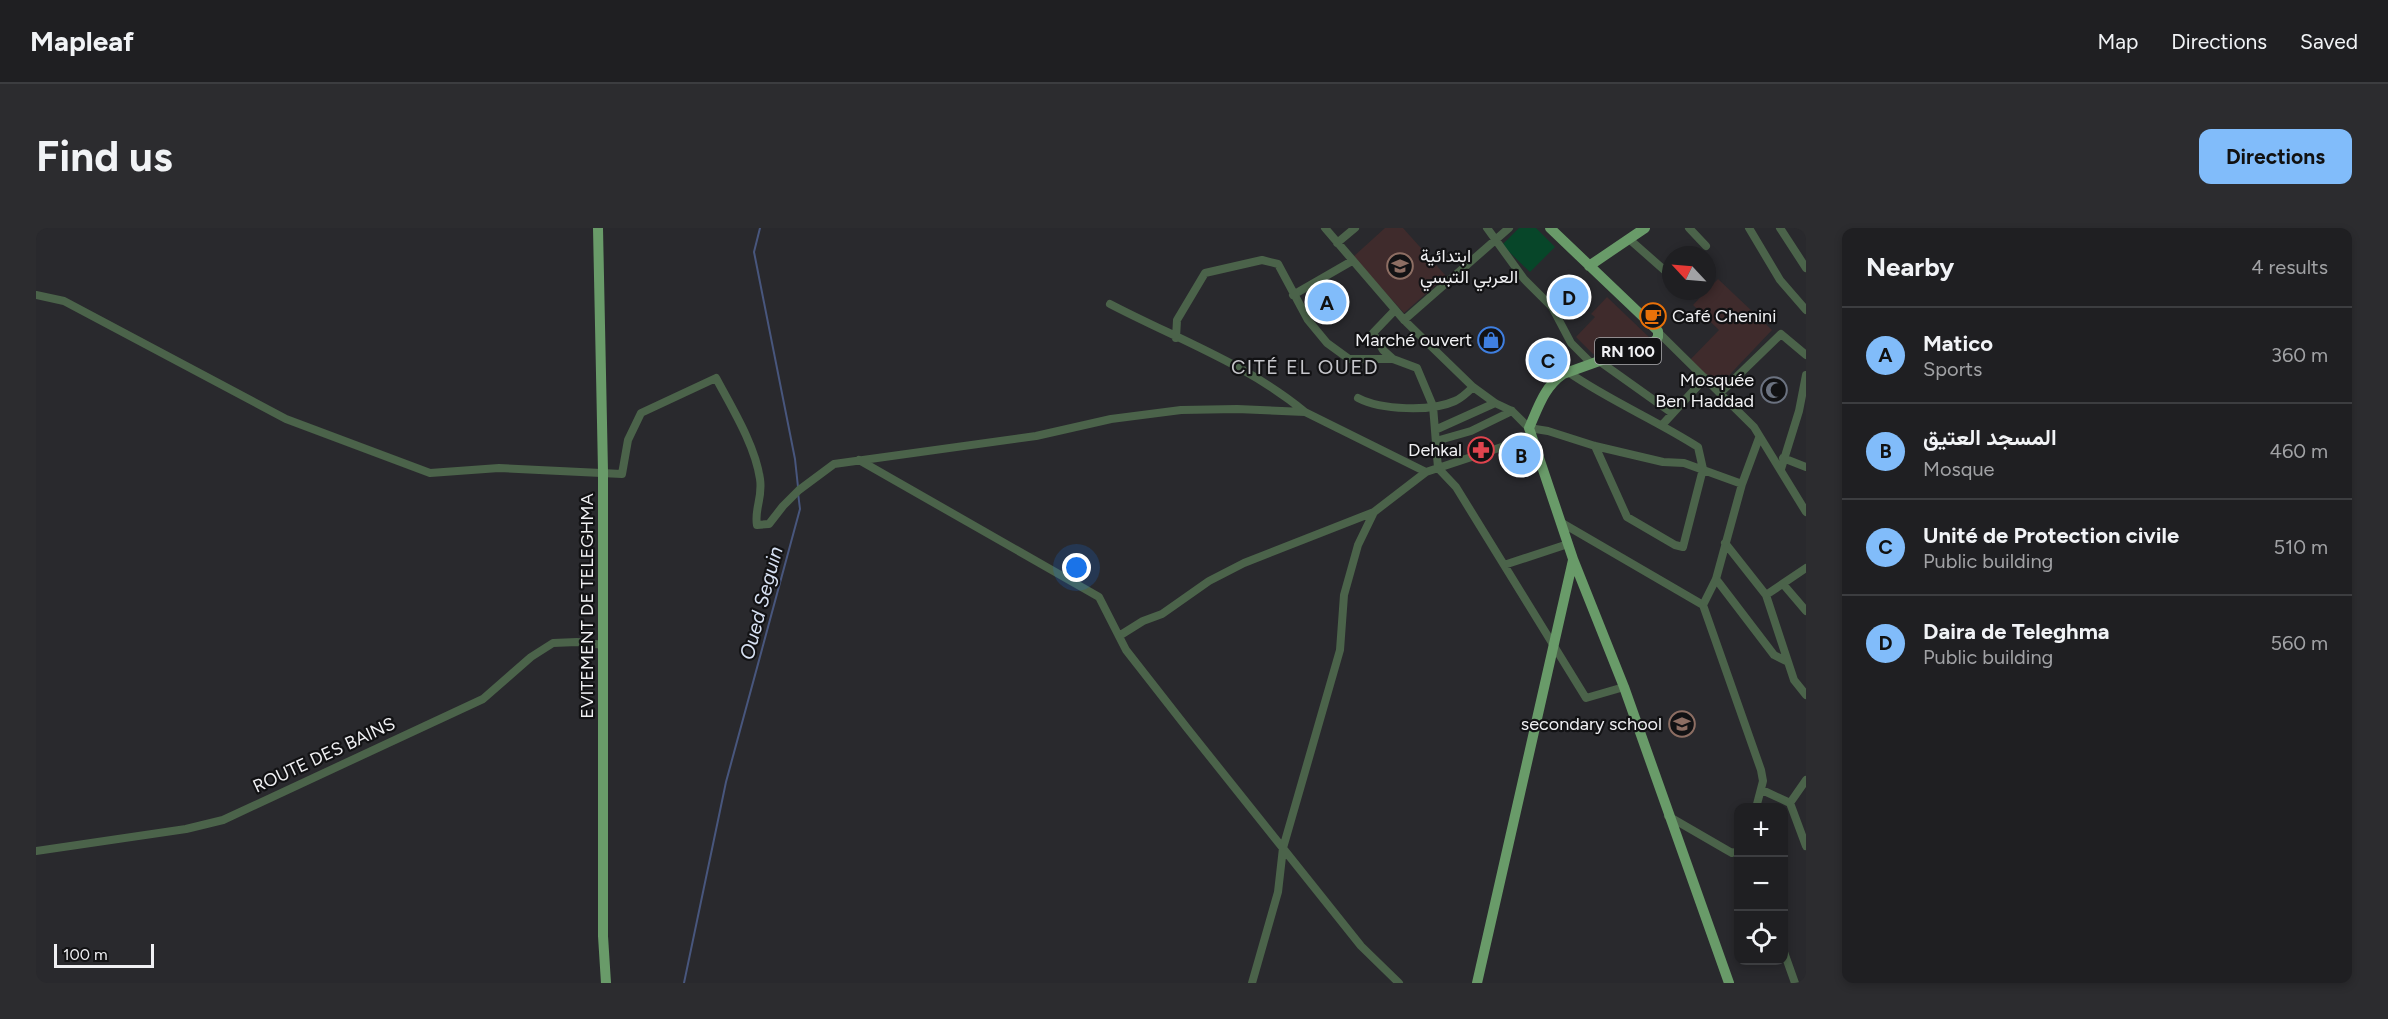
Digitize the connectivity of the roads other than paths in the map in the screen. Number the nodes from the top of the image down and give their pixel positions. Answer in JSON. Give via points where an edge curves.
{"nodes":[{"id":1,"x":598,"y":228,"type":"edge"},
{"id":2,"x":1325,"y":228,"type":"edge"},
{"id":3,"x":1355,"y":228,"type":"edge"},
{"id":4,"x":1487,"y":228,"type":"edge"},
{"id":5,"x":1509,"y":228,"type":"edge"},
{"id":6,"x":1550,"y":228,"type":"edge"},
{"id":7,"x":1645,"y":228,"type":"edge"},
{"id":8,"x":1689,"y":228,"type":"edge"},
{"id":9,"x":1749,"y":228,"type":"edge"},
{"id":10,"x":1780,"y":228,"type":"edge"},
{"id":11,"x":1629,"y":238,"type":"junction"},
{"id":12,"x":1497,"y":239,"type":"junction"},
{"id":13,"x":1337,"y":243,"type":"junction"},
{"id":14,"x":1706,"y":246,"type":"dead end"},
{"id":15,"x":1352,"y":261,"type":"junction"},
{"id":16,"x":1589,"y":266,"type":"junction"},
{"id":17,"x":1662,"y":268,"type":"edge"},
{"id":18,"x":1806,"y":268,"type":"edge"},
{"id":19,"x":36,"y":295,"type":"edge"},
{"id":20,"x":1293,"y":295,"type":"junction"},
{"id":21,"x":1110,"y":304,"type":"dead end"},
{"id":22,"x":1395,"y":310,"type":"junction"},
{"id":23,"x":1806,"y":310,"type":"edge"},
{"id":24,"x":1404,"y":320,"type":"junction"},
{"id":25,"x":1659,"y":333,"type":"junction"},
{"id":26,"x":1176,"y":338,"type":"junction"},
{"id":27,"x":1806,"y":355,"type":"edge"},
{"id":28,"x":1393,"y":359,"type":"junction"},
{"id":29,"x":1595,"y":363,"type":"junction"},
{"id":30,"x":1568,"y":372,"type":"junction"},
{"id":31,"x":1806,"y":375,"type":"edge"},
{"id":32,"x":1705,"y":378,"type":"junction"},
{"id":33,"x":1473,"y":387,"type":"junction"},
{"id":34,"x":1720,"y":393,"type":"junction"},
{"id":35,"x":1358,"y":398,"type":"dead end"},
{"id":36,"x":1495,"y":402,"type":"junction"},
{"id":37,"x":1433,"y":405,"type":"junction"},
{"id":38,"x":1512,"y":411,"type":"junction"},
{"id":39,"x":1305,"y":412,"type":"junction"},
{"id":40,"x":1672,"y":413,"type":"junction"},
{"id":41,"x":1663,"y":424,"type":"junction"},
{"id":42,"x":1435,"y":430,"type":"junction"},
{"id":43,"x":1530,"y":433,"type":"junction"},
{"id":44,"x":1759,"y":438,"type":"junction"},
{"id":45,"x":1436,"y":441,"type":"junction"},
{"id":46,"x":1595,"y":446,"type":"junction"},
{"id":47,"x":1783,"y":458,"type":"junction"},
{"id":48,"x":859,"y":460,"type":"junction"},
{"id":49,"x":1806,"y":467,"type":"edge"},
{"id":50,"x":1438,"y":468,"type":"junction"},
{"id":51,"x":1703,"y":469,"type":"junction"},
{"id":52,"x":1781,"y":469,"type":"junction"},
{"id":53,"x":603,"y":471,"type":"junction"},
{"id":54,"x":1426,"y":472,"type":"junction"},
{"id":55,"x":1742,"y":484,"type":"junction"},
{"id":56,"x":1374,"y":512,"type":"junction"},
{"id":57,"x":1806,"y":512,"type":"edge"},
{"id":58,"x":1562,"y":523,"type":"junction"},
{"id":59,"x":1725,"y":543,"type":"junction"},
{"id":60,"x":1568,"y":544,"type":"junction"},
{"id":61,"x":1573,"y":559,"type":"junction"},
{"id":62,"x":1504,"y":565,"type":"junction"},
{"id":63,"x":1806,"y":568,"type":"edge"},
{"id":64,"x":1716,"y":579,"type":"junction"},
{"id":65,"x":1783,"y":584,"type":"junction"},
{"id":66,"x":1766,"y":595,"type":"junction"},
{"id":67,"x":1703,"y":605,"type":"junction"},
{"id":68,"x":1806,"y":611,"type":"edge"},
{"id":69,"x":1119,"y":636,"type":"junction"},
{"id":70,"x":1554,"y":643,"type":"junction"},
{"id":71,"x":604,"y":645,"type":"junction"},
{"id":72,"x":1788,"y":662,"type":"junction"},
{"id":73,"x":1624,"y":687,"type":"junction"},
{"id":74,"x":1806,"y":695,"type":"edge"},
{"id":75,"x":1806,"y":780,"type":"edge"},
{"id":76,"x":1762,"y":790,"type":"junction"},
{"id":77,"x":1757,"y":803,"type":"edge"},
{"id":78,"x":1790,"y":803,"type":"junction"},
{"id":79,"x":1668,"y":816,"type":"junction"},
{"id":80,"x":1806,"y":846,"type":"edge"},
{"id":81,"x":1283,"y":848,"type":"junction"},
{"id":82,"x":36,"y":851,"type":"edge"},
{"id":83,"x":1734,"y":852,"type":"edge"},
{"id":84,"x":1788,"y":963,"type":"edge"},
{"id":85,"x":606,"y":983,"type":"edge"},
{"id":86,"x":1252,"y":983,"type":"edge"},
{"id":87,"x":1399,"y":983,"type":"edge"},
{"id":88,"x":1477,"y":983,"type":"edge"},
{"id":89,"x":1729,"y":983,"type":"edge"},
{"id":90,"x":1795,"y":983,"type":"edge"}],
"edges":[{"from":1,"to":53,"type":"main road","name":"EVITEMENT DE TELEGHMA"},
{"from":2,"to":13,"type":"street"},
{"from":3,"to":13,"type":"street"},
{"from":4,"to":12,"type":"street"},
{"from":5,"to":12,"type":"street"},
{"from":6,"to":16,"type":"main road"},
{"from":7,"to":11,"type":"main road"},
{"from":8,"to":14,"type":"street"},
{"from":9,"to":23,"type":"street","via":[[1780,280]]},
{"from":10,"to":18,"type":"street"},
{"from":11,"to":16,"type":"main road"},
{"from":11,"to":17,"type":"street"},
{"from":12,"to":24,"type":"street"},
{"from":12,"to":29,"type":"street","via":[[1524,279],[1552,307],[1571,343]]},
{"from":13,"to":15,"type":"street"},
{"from":15,"to":20,"type":"street"},
{"from":15,"to":22,"type":"street"},
{"from":16,"to":25,"type":"main road","number":"RN 100"},
{"from":19,"to":53,"type":"street","via":[[64,301],[286,419],[430,473],[499,468]]},
{"from":20,"to":26,"type":"street","via":[[1278,264],[1262,260],[1205,273],[1177,320]]},
{"from":20,"to":28,"type":"street","via":[[1327,343],[1350,359]]},
{"from":21,"to":26,"type":"street"},
{"from":22,"to":24,"type":"street"},
{"from":22,"to":28,"type":"street","via":[[1373,333]]},
{"from":24,"to":33,"type":"street"},
{"from":25,"to":29,"type":"main road","number":"RN 100","via":[[1655,341]]},
{"from":25,"to":32,"type":"street"},
{"from":26,"to":39,"type":"street","via":[[1231,362],[1278,390]]},
{"from":27,"to":34,"type":"street","via":[[1781,334]]},
{"from":28,"to":37,"type":"street","via":[[1417,368]]},
{"from":29,"to":30,"type":"main road","number":"RN 100"},
{"from":29,"to":40,"type":"street"},
{"from":30,"to":41,"type":"street","via":[[1601,394]]},
{"from":30,"to":43,"type":"main road","number":"RN 100","via":[[1552,381],[1545,392]]},
{"from":31,"to":47,"type":"street"},
{"from":32,"to":34,"type":"street"},
{"from":32,"to":40,"type":"street"},
{"from":33,"to":36,"type":"street"},
{"from":33,"to":37,"type":"street","via":[[1455,401]]},
{"from":34,"to":44,"type":"street","via":[[1754,427]]},
{"from":35,"to":37,"type":"street","via":[[1392,408]]},
{"from":36,"to":38,"type":"street"},
{"from":36,"to":42,"type":"street"},
{"from":37,"to":42,"type":"street"},
{"from":38,"to":43,"type":"street"},
{"from":38,"to":45,"type":"street","via":[[1471,431]]},
{"from":39,"to":48,"type":"street","via":[[1180,410],[1111,419],[1036,436]]},
{"from":39,"to":54,"type":"street"},
{"from":40,"to":41,"type":"street"},
{"from":41,"to":51,"type":"street","via":[[1698,447]]},
{"from":42,"to":45,"type":"street"},
{"from":43,"to":46,"type":"street","via":[[1548,431]]},
{"from":43,"to":50,"type":"street"},
{"from":43,"to":58,"type":"main road"},
{"from":44,"to":52,"type":"street"},
{"from":44,"to":55,"type":"street"},
{"from":45,"to":50,"type":"street"},
{"from":46,"to":51,"type":"street"},
{"from":46,"to":51,"type":"street","via":[[1627,517],[1683,547]]},
{"from":47,"to":49,"type":"street"},
{"from":47,"to":52,"type":"street"},
{"from":48,"to":53,"type":"street","via":[[834,464],[814,477],[769,524],[757,525],[762,495],[760,476],[743,428],[716,378],[641,413],[628,440],[622,474]]},
{"from":48,"to":69,"type":"street","via":[[1100,597]]},
{"from":50,"to":54,"type":"street"},
{"from":50,"to":62,"type":"street","via":[[1456,487]]},
{"from":51,"to":55,"type":"street"},
{"from":52,"to":57,"type":"street"},
{"from":53,"to":71,"type":"main road","name":"EVITEMENT DE TELEGHMA"},
{"from":54,"to":56,"type":"street"},
{"from":55,"to":59,"type":"street"},
{"from":56,"to":69,"type":"street","via":[[1244,562]]},
{"from":56,"to":81,"type":"street","via":[[1358,545],[1347,585],[1340,650]]},
{"from":58,"to":60,"type":"main road"},
{"from":58,"to":67,"type":"street"},
{"from":59,"to":64,"type":"street"},
{"from":59,"to":66,"type":"street"},
{"from":60,"to":61,"type":"main road"},
{"from":60,"to":62,"type":"street"},
{"from":61,"to":70,"type":"main road"},
{"from":61,"to":73,"type":"main road"},
{"from":62,"to":70,"type":"street"},
{"from":63,"to":65,"type":"street"},
{"from":64,"to":67,"type":"street"},
{"from":64,"to":72,"type":"street","via":[[1774,655]]},
{"from":65,"to":66,"type":"street"},
{"from":65,"to":68,"type":"street"},
{"from":66,"to":72,"type":"street"},
{"from":67,"to":76,"type":"street","via":[[1761,770]]},
{"from":69,"to":81,"type":"street","via":[[1126,650]]},
{"from":70,"to":73,"type":"street","via":[[1586,698]]},
{"from":70,"to":88,"type":"main road"},
{"from":71,"to":82,"type":"street","name":"ROUTE DES BAINS","via":[[553,644],[531,657],[483,699],[223,820]]},
{"from":71,"to":85,"type":"main road","name":"EVITEMENT DE TELEGHMA"},
{"from":72,"to":74,"type":"street","via":[[1794,680]]},
{"from":73,"to":79,"type":"main road"},
{"from":75,"to":78,"type":"street"},
{"from":76,"to":77,"type":"street"},
{"from":76,"to":78,"type":"street"},
{"from":78,"to":80,"type":"street"},
{"from":79,"to":83,"type":"street"},
{"from":79,"to":89,"type":"main road"},
{"from":81,"to":86,"type":"street","via":[[1278,892]]},
{"from":81,"to":87,"type":"street","via":[[1361,946]]},
{"from":84,"to":90,"type":"street"}]}
